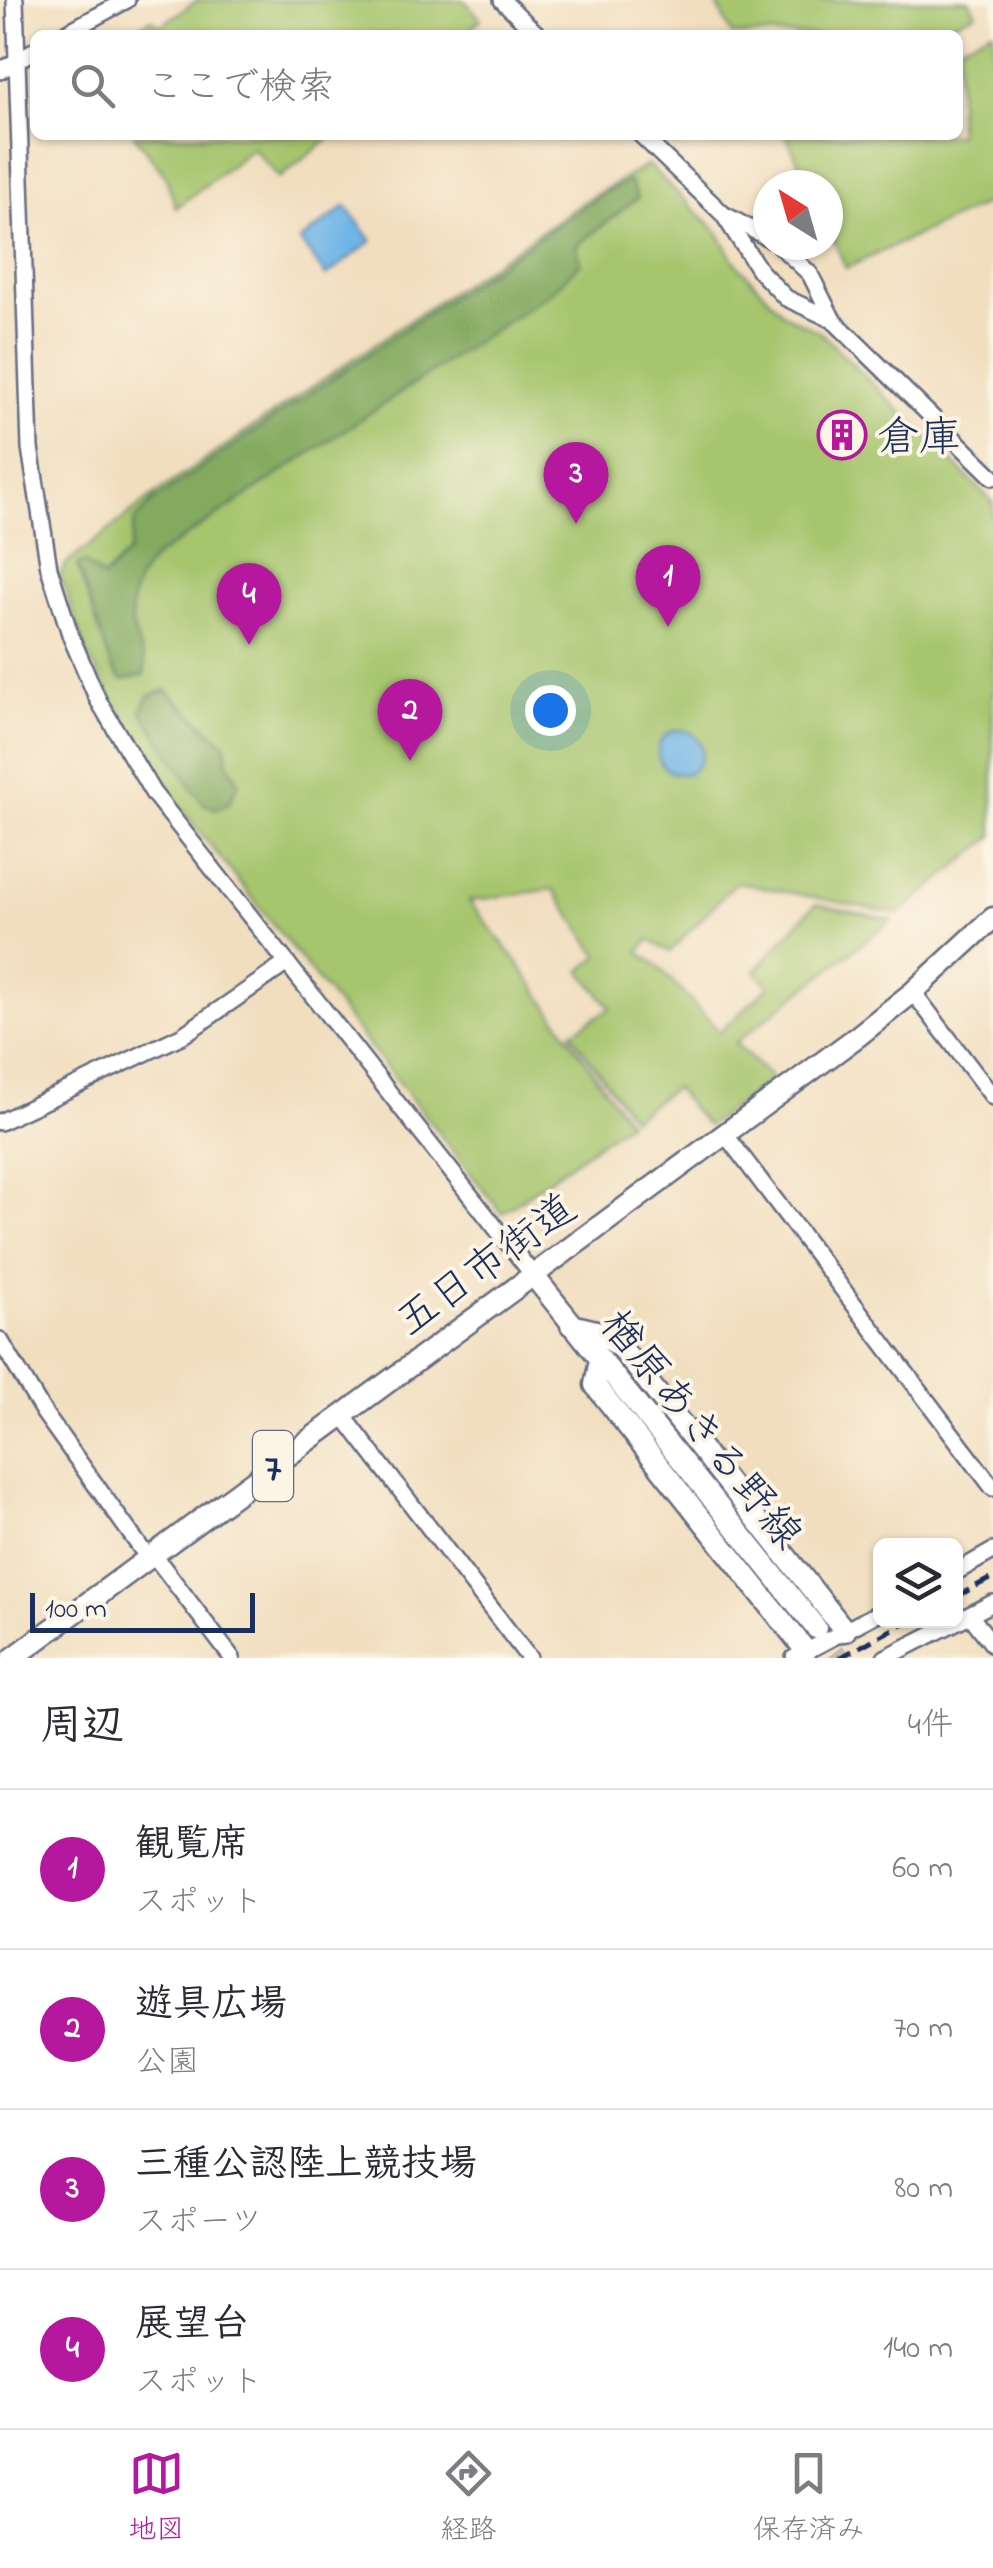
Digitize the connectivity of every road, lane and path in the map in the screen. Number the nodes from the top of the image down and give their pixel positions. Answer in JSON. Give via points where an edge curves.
{"nodes":[{"id":1,"x":15,"y":0,"type":"edge"},
{"id":2,"x":127,"y":0,"type":"edge"},
{"id":3,"x":502,"y":0,"type":"edge"},
{"id":4,"x":71,"y":30,"type":"edge"},
{"id":5,"x":533,"y":30,"type":"edge"},
{"id":6,"x":30,"y":53,"type":"edge"},
{"id":7,"x":17,"y":61,"type":"junction"},
{"id":8,"x":0,"y":71,"type":"edge"},
{"id":9,"x":646,"y":140,"type":"edge"},
{"id":10,"x":723,"y":214,"type":"junction"},
{"id":11,"x":753,"y":232,"type":"edge"},
{"id":12,"x":755,"y":260,"type":"edge"},
{"id":13,"x":795,"y":260,"type":"edge"},
{"id":14,"x":754,"y":264,"type":"junction"},
{"id":15,"x":814,"y":282,"type":"junction"},
{"id":16,"x":794,"y":301,"type":"junction"},
{"id":17,"x":833,"y":320,"type":"junction"},
{"id":18,"x":993,"y":477,"type":"edge"},
{"id":19,"x":993,"y":918,"type":"edge"},
{"id":20,"x":287,"y":963,"type":"junction"},
{"id":21,"x":914,"y":992,"type":"junction"},
{"id":22,"x":993,"y":1097,"type":"edge"},
{"id":23,"x":0,"y":1122,"type":"edge"},
{"id":24,"x":725,"y":1134,"type":"junction"},
{"id":25,"x":534,"y":1275,"type":"junction"},
{"id":26,"x":571,"y":1326,"type":"junction"},
{"id":27,"x":0,"y":1340,"type":"edge"},
{"id":28,"x":600,"y":1360,"type":"junction"},
{"id":29,"x":342,"y":1414,"type":"junction"},
{"id":30,"x":993,"y":1488,"type":"edge"},
{"id":31,"x":993,"y":1551,"type":"edge"},
{"id":32,"x":150,"y":1556,"type":"junction"},
{"id":33,"x":963,"y":1568,"type":"edge"},
{"id":34,"x":993,"y":1603,"type":"edge"},
{"id":35,"x":873,"y":1616,"type":"edge"},
{"id":36,"x":970,"y":1616,"type":"junction"},
{"id":37,"x":816,"y":1628,"type":"tunnel mouth"},
{"id":38,"x":845,"y":1631,"type":"junction"},
{"id":39,"x":993,"y":1644,"type":"edge"},
{"id":40,"x":800,"y":1655,"type":"edge"},
{"id":41,"x":13,"y":1658,"type":"edge"},
{"id":42,"x":232,"y":1658,"type":"edge"},
{"id":43,"x":529,"y":1658,"type":"edge"},
{"id":44,"x":885,"y":1658,"type":"edge"}],
"edges":[{"from":1,"to":7,"type":"street"},
{"from":2,"to":4,"type":"street"},
{"from":3,"to":5,"type":"street"},
{"from":6,"to":7,"type":"street"},
{"from":7,"to":8,"type":"street"},
{"from":7,"to":20,"type":"street","via":[[30,448],[52,577],[116,735],[153,793]]},
{"from":9,"to":10,"type":"street"},
{"from":10,"to":11,"type":"street"},
{"from":10,"to":14,"type":"street"},
{"from":12,"to":14,"type":"street"},
{"from":13,"to":15,"type":"street"},
{"from":14,"to":16,"type":"street"},
{"from":15,"to":16,"type":"street"},
{"from":15,"to":17,"type":"street"},
{"from":16,"to":17,"type":"street"},
{"from":17,"to":18,"type":"street"},
{"from":19,"to":21,"type":"main road","name":"五日市街道","number":"7"},
{"from":20,"to":23,"type":"street","via":[[183,1034]]},
{"from":20,"to":25,"type":"street"},
{"from":21,"to":22,"type":"street"},
{"from":21,"to":24,"type":"main road","name":"五日市街道","number":"7"},
{"from":24,"to":25,"type":"main road","name":"五日市街道","number":"7"},
{"from":24,"to":30,"type":"street"},
{"from":25,"to":26,"type":"main road","name":"楢原あきる野線"},
{"from":25,"to":29,"type":"main road","name":"五日市街道","number":"7"},
{"from":26,"to":28,"type":"main road","name":"楢原あきる野線"},
{"from":26,"to":38,"type":"main road","via":[[600,1332],[622,1349]]},
{"from":27,"to":32,"type":"street","via":[[44,1413]]},
{"from":28,"to":37,"type":"main road","name":"楢原あきる野線"},
{"from":28,"to":40,"type":"main road","via":[[595,1385]]},
{"from":29,"to":32,"type":"main road","name":"五日市街道","number":"7"},
{"from":29,"to":43,"type":"street"},
{"from":31,"to":33,"type":"street"},
{"from":32,"to":41,"type":"main road","name":"五日市街道","number":"7"},
{"from":32,"to":42,"type":"street"},
{"from":34,"to":36,"type":"street"},
{"from":35,"to":38,"type":"street"},
{"from":36,"to":39,"type":"street"},
{"from":36,"to":44,"type":"street"},
{"from":38,"to":40,"type":"street"}]}
